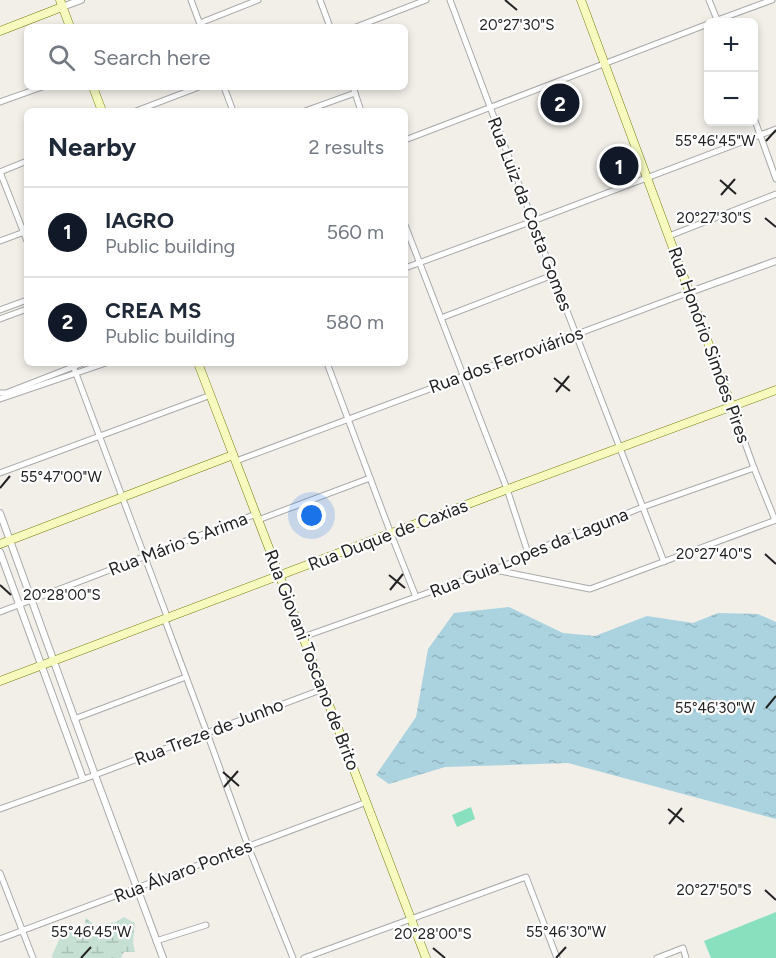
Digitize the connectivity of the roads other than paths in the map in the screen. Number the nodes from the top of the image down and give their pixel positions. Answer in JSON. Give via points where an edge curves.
{"nodes":[{"id":1,"x":81,"y":0,"type":"edge"},
{"id":2,"x":191,"y":0,"type":"edge"},
{"id":3,"x":258,"y":0,"type":"edge"},
{"id":4,"x":320,"y":0,"type":"edge"},
{"id":5,"x":426,"y":0,"type":"edge"},
{"id":6,"x":450,"y":0,"type":"edge"},
{"id":7,"x":581,"y":0,"type":"edge"},
{"id":8,"x":709,"y":0,"type":"edge"},
{"id":9,"x":772,"y":0,"type":"edge"},
{"id":10,"x":61,"y":4,"type":"edge"},
{"id":11,"x":713,"y":18,"type":"edge"},
{"id":12,"x":725,"y":18,"type":"edge"},
{"id":13,"x":69,"y":24,"type":"edge"},
{"id":14,"x":201,"y":24,"type":"edge"},
{"id":15,"x":203,"y":24,"type":"edge"},
{"id":16,"x":329,"y":24,"type":"edge"},
{"id":17,"x":364,"y":24,"type":"edge"},
{"id":18,"x":704,"y":26,"type":"edge"},
{"id":19,"x":0,"y":31,"type":"edge"},
{"id":20,"x":605,"y":62,"type":"junction"},
{"id":21,"x":34,"y":90,"type":"edge"},
{"id":22,"x":94,"y":90,"type":"edge"},
{"id":23,"x":191,"y":90,"type":"edge"},
{"id":24,"x":225,"y":90,"type":"edge"},
{"id":25,"x":354,"y":90,"type":"edge"},
{"id":26,"x":0,"y":102,"type":"edge"},
{"id":27,"x":490,"y":107,"type":"junction"},
{"id":28,"x":101,"y":108,"type":"edge"},
{"id":29,"x":144,"y":108,"type":"edge"},
{"id":30,"x":232,"y":108,"type":"edge"},
{"id":31,"x":313,"y":108,"type":"edge"},
{"id":32,"x":361,"y":108,"type":"edge"},
{"id":33,"x":756,"y":126,"type":"edge"},
{"id":34,"x":776,"y":129,"type":"edge"},
{"id":35,"x":760,"y":135,"type":"junction"},
{"id":36,"x":408,"y":139,"type":"edge"},
{"id":37,"x":24,"y":163,"type":"edge"},
{"id":38,"x":0,"y":172,"type":"edge"},
{"id":39,"x":648,"y":178,"type":"junction"},
{"id":40,"x":776,"y":179,"type":"edge"},
{"id":41,"x":776,"y":194,"type":"edge"},
{"id":42,"x":533,"y":221,"type":"junction"},
{"id":43,"x":24,"y":229,"type":"edge"},
{"id":44,"x":24,"y":231,"type":"edge"},
{"id":45,"x":408,"y":233,"type":"edge"},
{"id":46,"x":669,"y":236,"type":"junction"},
{"id":47,"x":0,"y":241,"type":"edge"},
{"id":48,"x":776,"y":261,"type":"edge"},
{"id":49,"x":419,"y":262,"type":"junction"},
{"id":50,"x":408,"y":267,"type":"edge"},
{"id":51,"x":553,"y":275,"type":"junction"},
{"id":52,"x":690,"y":292,"type":"junction"},
{"id":53,"x":24,"y":301,"type":"edge"},
{"id":54,"x":0,"y":310,"type":"edge"},
{"id":55,"x":24,"y":310,"type":"edge"},
{"id":56,"x":441,"y":318,"type":"junction"},
{"id":57,"x":0,"y":320,"type":"edge"},
{"id":58,"x":576,"y":334,"type":"junction"},
{"id":59,"x":71,"y":366,"type":"edge"},
{"id":60,"x":73,"y":366,"type":"edge"},
{"id":61,"x":98,"y":366,"type":"edge"},
{"id":62,"x":199,"y":366,"type":"edge"},
{"id":63,"x":328,"y":366,"type":"edge"},
{"id":64,"x":76,"y":374,"type":"junction"},
{"id":65,"x":464,"y":375,"type":"junction"},
{"id":66,"x":776,"y":390,"type":"edge"},
{"id":67,"x":0,"y":393,"type":"edge"},
{"id":68,"x":211,"y":395,"type":"junction"},
{"id":69,"x":0,"y":399,"type":"edge"},
{"id":70,"x":732,"y":407,"type":"junction"},
{"id":71,"x":348,"y":420,"type":"junction"},
{"id":72,"x":99,"y":435,"type":"junction"},
{"id":73,"x":619,"y":447,"type":"junction"},
{"id":74,"x":235,"y":458,"type":"junction"},
{"id":75,"x":754,"y":468,"type":"junction"},
{"id":76,"x":0,"y":473,"type":"edge"},
{"id":77,"x":370,"y":478,"type":"junction"},
{"id":78,"x":507,"y":489,"type":"junction"},
{"id":79,"x":122,"y":496,"type":"junction"},
{"id":80,"x":643,"y":507,"type":"junction"},
{"id":81,"x":0,"y":513,"type":"edge"},
{"id":82,"x":257,"y":517,"type":"junction"},
{"id":83,"x":776,"y":520,"type":"edge"},
{"id":84,"x":391,"y":534,"type":"junction"},
{"id":85,"x":10,"y":540,"type":"junction"},
{"id":86,"x":0,"y":544,"type":"edge"},
{"id":87,"x":0,"y":552,"type":"edge"},
{"id":88,"x":528,"y":553,"type":"junction"},
{"id":89,"x":145,"y":557,"type":"junction"},
{"id":90,"x":664,"y":562,"type":"junction"},
{"id":91,"x":495,"y":569,"type":"junction"},
{"id":92,"x":280,"y":576,"type":"junction"},
{"id":93,"x":416,"y":597,"type":"junction"},
{"id":94,"x":32,"y":600,"type":"junction"},
{"id":95,"x":20,"y":605,"type":"junction"},
{"id":96,"x":0,"y":612,"type":"edge"},
{"id":97,"x":167,"y":621,"type":"junction"},
{"id":98,"x":303,"y":637,"type":"junction"},
{"id":99,"x":53,"y":661,"type":"junction"},
{"id":100,"x":42,"y":665,"type":"junction"},
{"id":101,"x":186,"y":677,"type":"junction"},
{"id":102,"x":0,"y":681,"type":"edge"},
{"id":103,"x":323,"y":689,"type":"junction"},
{"id":104,"x":74,"y":719,"type":"junction"},
{"id":105,"x":207,"y":733,"type":"junction"},
{"id":106,"x":95,"y":776,"type":"junction"},
{"id":107,"x":83,"y":779,"type":"junction"},
{"id":108,"x":367,"y":802,"type":"junction"},
{"id":109,"x":0,"y":809,"type":"edge"},
{"id":110,"x":248,"y":846,"type":"junction"},
{"id":111,"x":0,"y":873,"type":"edge"},
{"id":112,"x":136,"y":888,"type":"junction"},
{"id":113,"x":411,"y":919,"type":"junction"},
{"id":114,"x":206,"y":925,"type":"dead end"},
{"id":115,"x":22,"y":931,"type":"junction"},
{"id":116,"x":0,"y":939,"type":"edge"},
{"id":117,"x":156,"y":941,"type":"junction"},
{"id":118,"x":33,"y":958,"type":"edge"},
{"id":119,"x":163,"y":958,"type":"edge"},
{"id":120,"x":293,"y":958,"type":"edge"},
{"id":121,"x":304,"y":958,"type":"edge"},
{"id":122,"x":426,"y":958,"type":"edge"},
{"id":123,"x":558,"y":958,"type":"edge"},
{"id":124,"x":657,"y":958,"type":"edge"},
{"id":125,"x":686,"y":958,"type":"edge"}],
"edges":[{"from":1,"to":10,"type":"street"},
{"from":2,"to":14,"type":"street"},
{"from":3,"to":15,"type":"street"},
{"from":4,"to":16,"type":"street"},
{"from":5,"to":17,"type":"street"},
{"from":6,"to":27,"type":"street","name":"Rua Luiz da Costa Gomes"},
{"from":7,"to":20,"type":"main road","name":"Rua Honório Simões Pires"},
{"from":8,"to":11,"type":"street"},
{"from":9,"to":12,"type":"street"},
{"from":10,"to":13,"type":"main road"},
{"from":10,"to":19,"type":"main road"},
{"from":18,"to":20,"type":"street"},
{"from":20,"to":27,"type":"street"},
{"from":20,"to":39,"type":"main road","name":"Rua Honório Simões Pires"},
{"from":21,"to":26,"type":"street"},
{"from":22,"to":28,"type":"main road"},
{"from":23,"to":29,"type":"street"},
{"from":24,"to":30,"type":"street"},
{"from":25,"to":31,"type":"street"},
{"from":25,"to":32,"type":"street"},
{"from":27,"to":36,"type":"street"},
{"from":27,"to":42,"type":"street","name":"Rua Luiz da Costa Gomes"},
{"from":33,"to":35,"type":"street"},
{"from":34,"to":35,"type":"street"},
{"from":35,"to":39,"type":"street"},
{"from":35,"to":40,"type":"street"},
{"from":37,"to":38,"type":"street"},
{"from":38,"to":43,"type":"street"},
{"from":39,"to":42,"type":"street"},
{"from":39,"to":46,"type":"main road","name":"Rua Honório Simões Pires"},
{"from":41,"to":46,"type":"street"},
{"from":42,"to":49,"type":"street"},
{"from":42,"to":51,"type":"street","name":"Rua Luiz da Costa Gomes"},
{"from":44,"to":47,"type":"street"},
{"from":45,"to":49,"type":"street"},
{"from":46,"to":52,"type":"main road","name":"Rua Honório Simões Pires"},
{"from":48,"to":52,"type":"street","name":"Rua dos Ferroviários"},
{"from":49,"to":50,"type":"street"},
{"from":49,"to":56,"type":"street"},
{"from":51,"to":56,"type":"street"},
{"from":51,"to":58,"type":"street","name":"Rua Luiz da Costa Gomes"},
{"from":52,"to":58,"type":"street","name":"Rua dos Ferroviários"},
{"from":52,"to":70,"type":"main road","name":"Rua Honório Simões Pires"},
{"from":53,"to":54,"type":"street"},
{"from":55,"to":57,"type":"street"},
{"from":56,"to":65,"type":"street"},
{"from":58,"to":65,"type":"street","name":"Rua dos Ferroviários"},
{"from":58,"to":73,"type":"street","name":"Rua Luiz da Costa Gomes"},
{"from":59,"to":67,"type":"street"},
{"from":60,"to":64,"type":"street"},
{"from":61,"to":64,"type":"street"},
{"from":62,"to":68,"type":"main road","name":"Rua Giovani Toscano de Brito"},
{"from":63,"to":71,"type":"street"},
{"from":64,"to":69,"type":"street"},
{"from":64,"to":72,"type":"street"},
{"from":65,"to":71,"type":"street","name":"Rua dos Ferroviários"},
{"from":65,"to":78,"type":"street"},
{"from":66,"to":70,"type":"main road","name":"Rua Duque de Caxias"},
{"from":68,"to":72,"type":"street"},
{"from":68,"to":74,"type":"main road","name":"Rua Giovani Toscano de Brito"},
{"from":70,"to":73,"type":"main road","name":"Rua Duque de Caxias"},
{"from":70,"to":75,"type":"street","name":"Rua Honório Simões Pires"},
{"from":71,"to":74,"type":"street","name":"Rua dos Ferroviários"},
{"from":71,"to":77,"type":"street"},
{"from":72,"to":76,"type":"street"},
{"from":72,"to":79,"type":"street"},
{"from":73,"to":78,"type":"main road","name":"Rua Duque de Caxias"},
{"from":73,"to":80,"type":"street","name":"Rua Luiz da Costa Gomes"},
{"from":74,"to":79,"type":"main road","name":"Rua dos Ferroviários"},
{"from":74,"to":82,"type":"main road","name":"Rua Giovani Toscano de Brito"},
{"from":75,"to":80,"type":"street","name":"Rua Guia Lopes da Laguna"},
{"from":75,"to":83,"type":"street","name":"Rua Honório Simões Pires"},
{"from":77,"to":82,"type":"street","name":"Rua Mário S Arima"},
{"from":77,"to":84,"type":"street"},
{"from":78,"to":84,"type":"main road","name":"Rua Duque de Caxias"},
{"from":78,"to":88,"type":"street"},
{"from":79,"to":85,"type":"main road","name":"Rua dos Ferroviários"},
{"from":79,"to":89,"type":"street"},
{"from":80,"to":88,"type":"street","name":"Rua Guia Lopes da Laguna"},
{"from":80,"to":90,"type":"street","name":"Rua Luiz da Costa Gomes"},
{"from":81,"to":85,"type":"street"},
{"from":82,"to":89,"type":"street","name":"Rua Mário S Arima"},
{"from":82,"to":92,"type":"main road","name":"Rua Giovani Toscano de Brito"},
{"from":83,"to":90,"type":"street"},
{"from":84,"to":92,"type":"main road","name":"Rua Duque de Caxias"},
{"from":84,"to":93,"type":"street"},
{"from":85,"to":86,"type":"main road","name":"Rua dos Ferroviários"},
{"from":85,"to":94,"type":"street"},
{"from":87,"to":95,"type":"street"},
{"from":88,"to":91,"type":"street","name":"Rua Guia Lopes da Laguna"},
{"from":89,"to":94,"type":"street","name":"Rua Mário S Arima"},
{"from":89,"to":97,"type":"street"},
{"from":90,"to":91,"type":"street","via":[[590,589]]},
{"from":91,"to":93,"type":"street","name":"Rua Guia Lopes da Laguna"},
{"from":92,"to":97,"type":"main road","name":"Rua Duque de Caxias"},
{"from":92,"to":98,"type":"main road","name":"Rua Giovani Toscano de Brito"},
{"from":93,"to":98,"type":"street","name":"Rua Guia Lopes da Laguna"},
{"from":94,"to":95,"type":"street","name":"Rua Mário S Arima"},
{"from":94,"to":99,"type":"street"},
{"from":95,"to":96,"type":"street","name":"Rua Mário S Arima"},
{"from":95,"to":100,"type":"street"},
{"from":97,"to":99,"type":"main road","name":"Rua Duque de Caxias"},
{"from":97,"to":101,"type":"street"},
{"from":98,"to":103,"type":"main road","name":"Rua Giovani Toscano de Brito"},
{"from":99,"to":100,"type":"main road","name":"Rua Duque de Caxias"},
{"from":99,"to":104,"type":"street"},
{"from":100,"to":102,"type":"main road","name":"Rua Duque de Caxias"},
{"from":100,"to":107,"type":"street"},
{"from":101,"to":104,"type":"street"},
{"from":101,"to":105,"type":"street"},
{"from":103,"to":105,"type":"street","name":"Rua Treze de Junho"},
{"from":103,"to":108,"type":"main road","name":"Rua Giovani Toscano de Brito"},
{"from":104,"to":106,"type":"street"},
{"from":105,"to":106,"type":"street","name":"Rua Treze de Junho"},
{"from":105,"to":110,"type":"street"},
{"from":106,"to":107,"type":"street","name":"Rua Treze de Junho"},
{"from":106,"to":112,"type":"street"},
{"from":107,"to":109,"type":"street"},
{"from":108,"to":110,"type":"street","name":"Rua Álvaro Pontes"},
{"from":108,"to":113,"type":"main road","name":"Rua Giovani Toscano de Brito"},
{"from":110,"to":112,"type":"street","name":"Rua Álvaro Pontes"},
{"from":110,"to":120,"type":"street"},
{"from":111,"to":115,"type":"street"},
{"from":112,"to":115,"type":"street","name":"Rua Álvaro Pontes"},
{"from":112,"to":117,"type":"street"},
{"from":113,"to":121,"type":"street"},
{"from":113,"to":122,"type":"main road","name":"Rua Giovani Toscano de Brito"},
{"from":113,"to":123,"type":"street","via":[[526,877]]},
{"from":114,"to":117,"type":"street"},
{"from":115,"to":116,"type":"street","name":"Rua Álvaro Pontes"},
{"from":115,"to":118,"type":"street"},
{"from":117,"to":119,"type":"street"},
{"from":124,"to":125,"type":"street","via":[[683,948]]}]}
